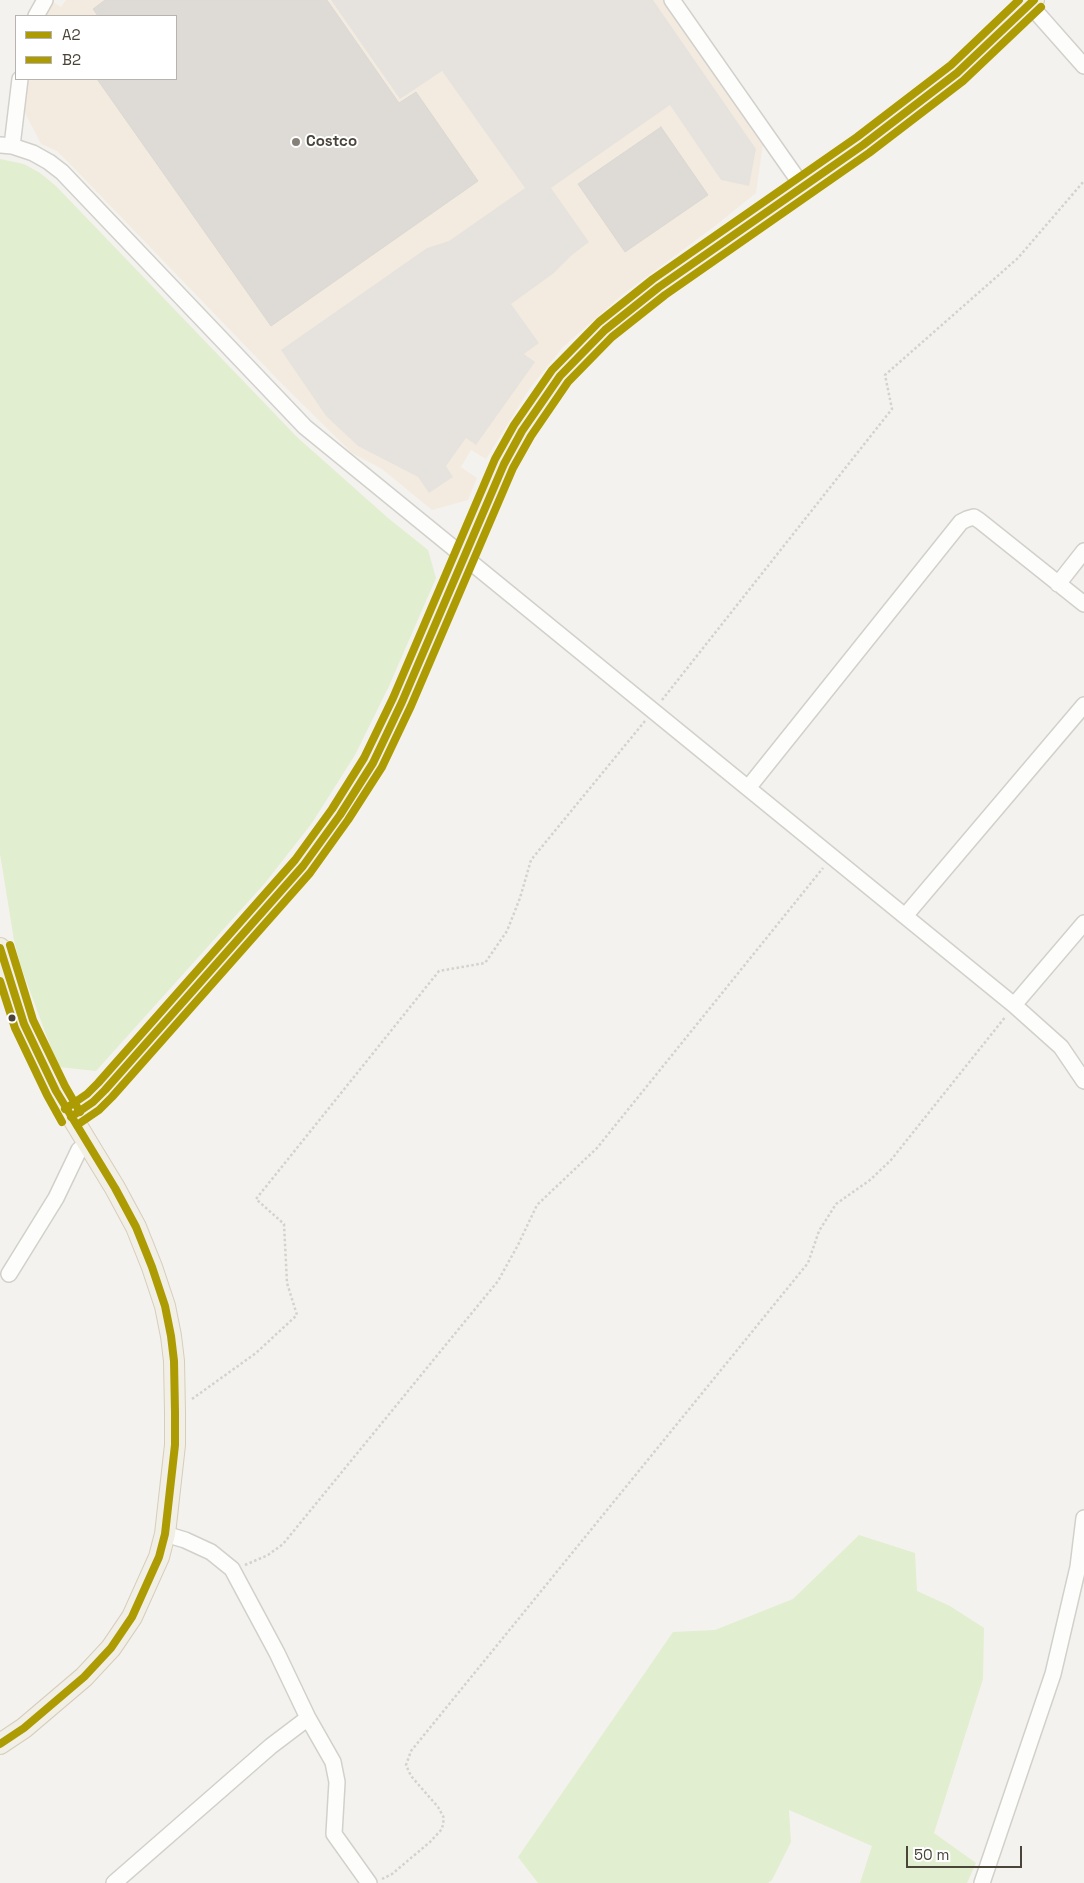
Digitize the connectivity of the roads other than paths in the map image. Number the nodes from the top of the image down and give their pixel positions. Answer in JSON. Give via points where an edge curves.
{"nodes":[{"id":1,"x":45,"y":0,"type":"edge"},
{"id":2,"x":672,"y":0,"type":"edge"},
{"id":3,"x":1032,"y":2,"type":"edge"},
{"id":4,"x":37,"y":15,"type":"edge"},
{"id":5,"x":1084,"y":66,"type":"edge"},
{"id":6,"x":20,"y":80,"type":"edge"},
{"id":7,"x":6,"y":146,"type":"edge"},
{"id":8,"x":803,"y":187,"type":"junction"},
{"id":9,"x":1084,"y":551,"type":"edge"},
{"id":10,"x":464,"y":556,"type":"junction"},
{"id":11,"x":1058,"y":584,"type":"junction"},
{"id":12,"x":1084,"y":604,"type":"edge"},
{"id":13,"x":1084,"y":706,"type":"edge"},
{"id":14,"x":748,"y":788,"type":"junction"},
{"id":15,"x":905,"y":916,"type":"junction"},
{"id":16,"x":1084,"y":923,"type":"edge"},
{"id":17,"x":0,"y":948,"type":"edge"},
{"id":18,"x":3,"y":969,"type":"edge"},
{"id":19,"x":1014,"y":1005,"type":"junction"},
{"id":20,"x":1084,"y":1081,"type":"edge"},
{"id":21,"x":71,"y":1117,"type":"junction"},
{"id":22,"x":87,"y":1143,"type":"junction"},
{"id":23,"x":8,"y":1274,"type":"dead end"},
{"id":24,"x":1084,"y":1518,"type":"edge"},
{"id":25,"x":164,"y":1534,"type":"junction"},
{"id":26,"x":1081,"y":1567,"type":"edge"},
{"id":27,"x":308,"y":1718,"type":"junction"},
{"id":28,"x":0,"y":1744,"type":"edge"},
{"id":29,"x":114,"y":1883,"type":"edge"},
{"id":30,"x":370,"y":1883,"type":"edge"},
{"id":31,"x":982,"y":1883,"type":"edge"}],
"edges":[{"from":1,"to":4,"type":"street"},
{"from":2,"to":8,"type":"street"},
{"from":3,"to":5,"type":"street"},
{"from":3,"to":8,"type":"main road","via":[[957,73]]},
{"from":6,"to":7,"type":"street"},
{"from":7,"to":10,"type":"street","via":[[33,153],[62,172],[305,426]]},
{"from":8,"to":10,"type":"main road","via":[[652,292],[578,357],[522,431]]},
{"from":9,"to":11,"type":"street"},
{"from":10,"to":14,"type":"street"},
{"from":10,"to":21,"type":"main road","via":[[402,702],[372,763],[340,815],[303,866],[105,1090]]},
{"from":11,"to":12,"type":"street"},
{"from":11,"to":14,"type":"street","via":[[974,517],[961,522]]},
{"from":13,"to":15,"type":"street"},
{"from":14,"to":15,"type":"street"},
{"from":15,"to":19,"type":"street"},
{"from":16,"to":19,"type":"street"},
{"from":17,"to":18,"type":"main road"},
{"from":18,"to":21,"type":"main road","via":[[24,1024]]},
{"from":19,"to":20,"type":"street","via":[[1061,1047]]},
{"from":21,"to":22,"type":"main road"},
{"from":22,"to":23,"type":"street"},
{"from":22,"to":25,"type":"main road","via":[[136,1227],[165,1306],[171,1336],[175,1445]]},
{"from":24,"to":26,"type":"street"},
{"from":25,"to":27,"type":"street","via":[[211,1552],[232,1569]]},
{"from":25,"to":28,"type":"main road","via":[[159,1557],[132,1618],[111,1648],[84,1677]]},
{"from":26,"to":31,"type":"street","via":[[1054,1674]]},
{"from":27,"to":29,"type":"street","via":[[271,1746]]},
{"from":27,"to":30,"type":"street","via":[[333,1762],[337,1782],[334,1834]]}]}
